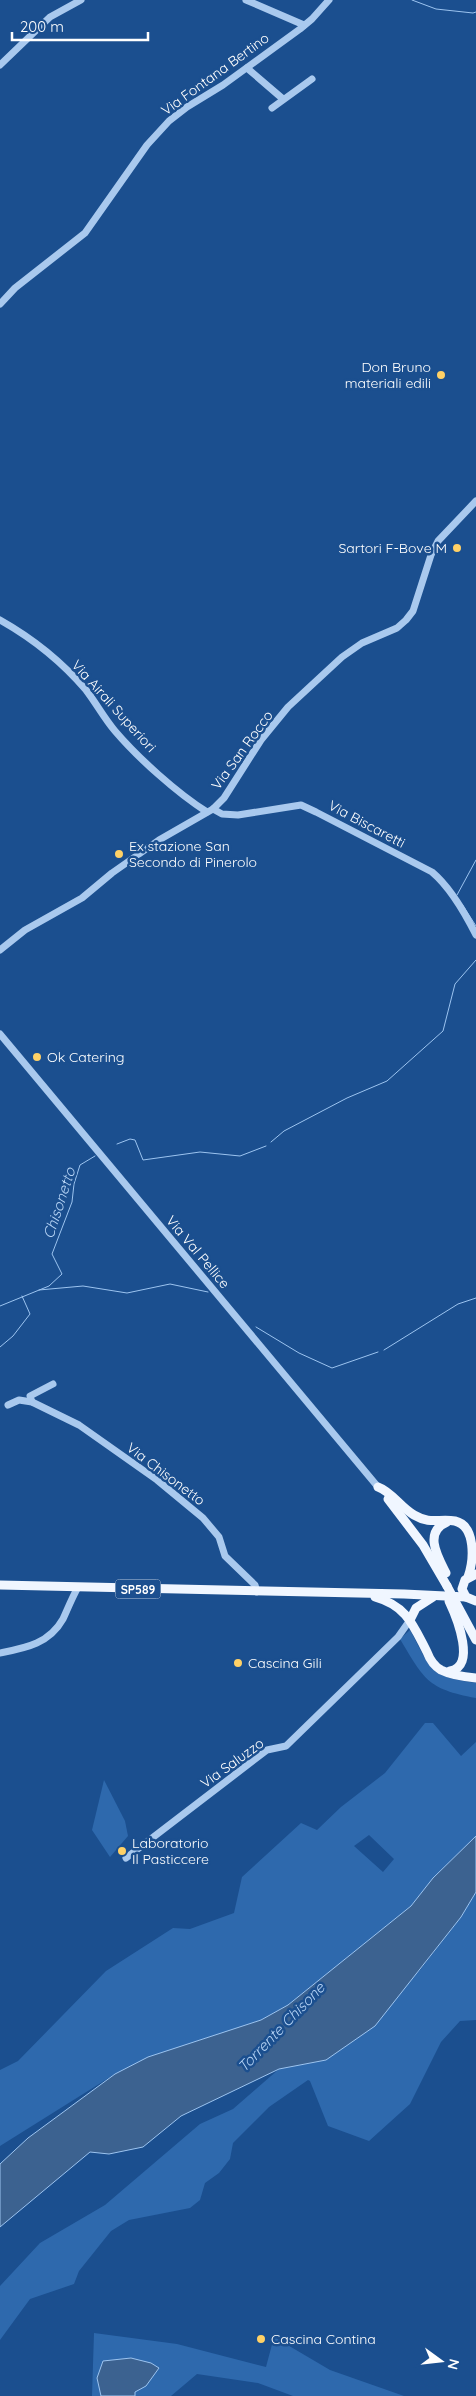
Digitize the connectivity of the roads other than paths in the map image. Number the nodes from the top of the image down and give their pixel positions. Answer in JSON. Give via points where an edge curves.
{"nodes":[{"id":1,"x":81,"y":0,"type":"edge"},
{"id":2,"x":246,"y":0,"type":"edge"},
{"id":3,"x":329,"y":0,"type":"edge"},
{"id":4,"x":304,"y":25,"type":"junction"},
{"id":5,"x":0,"y":65,"type":"edge"},
{"id":6,"x":247,"y":68,"type":"junction"},
{"id":7,"x":312,"y":79,"type":"dead end"},
{"id":8,"x":283,"y":99,"type":"junction"},
{"id":9,"x":272,"y":108,"type":"dead end"},
{"id":10,"x":0,"y":304,"type":"edge"},
{"id":11,"x":476,"y":501,"type":"edge"},
{"id":12,"x":0,"y":620,"type":"edge"},
{"id":13,"x":210,"y":810,"type":"junction"},
{"id":14,"x":476,"y":935,"type":"edge"},
{"id":15,"x":0,"y":950,"type":"edge"},
{"id":16,"x":0,"y":1034,"type":"edge"},
{"id":17,"x":53,"y":1384,"type":"dead end"},
{"id":18,"x":32,"y":1402,"type":"junction"},
{"id":19,"x":8,"y":1405,"type":"dead end"},
{"id":20,"x":378,"y":1487,"type":"junction"},
{"id":21,"x":449,"y":1521,"type":"junction"},
{"id":22,"x":475,"y":1558,"type":"edge"},
{"id":23,"x":469,"y":1578,"type":"edge"},
{"id":24,"x":0,"y":1585,"type":"edge"},
{"id":25,"x":446,"y":1586,"type":"junction"},
{"id":26,"x":78,"y":1588,"type":"junction"},
{"id":27,"x":257,"y":1592,"type":"junction"},
{"id":28,"x":342,"y":1594,"type":"junction"},
{"id":29,"x":404,"y":1594,"type":"junction"},
{"id":30,"x":434,"y":1596,"type":"junction"},
{"id":31,"x":455,"y":1599,"type":"junction"},
{"id":32,"x":476,"y":1601,"type":"edge"},
{"id":33,"x":401,"y":1609,"type":"junction"},
{"id":34,"x":411,"y":1617,"type":"junction"},
{"id":35,"x":476,"y":1640,"type":"edge"},
{"id":36,"x":0,"y":1653,"type":"edge"},
{"id":37,"x":446,"y":1672,"type":"junction"},
{"id":38,"x":476,"y":1678,"type":"edge"},
{"id":39,"x":126,"y":1858,"type":"dead end"}],
"edges":[{"from":1,"to":5,"type":"street","via":[[50,17]]},
{"from":2,"to":4,"type":"street"},
{"from":3,"to":4,"type":"street","name":"Via Fontana Bertino"},
{"from":4,"to":6,"type":"street","name":"Via Fontana Bertino"},
{"from":6,"to":8,"type":"street"},
{"from":6,"to":10,"type":"street","name":"Via Fontana Bertino","via":[[168,121],[147,145],[85,233],[15,288]]},
{"from":7,"to":8,"type":"street"},
{"from":8,"to":9,"type":"street"},
{"from":11,"to":13,"type":"street","name":"Via San Rocco","via":[[438,540],[420,596],[406,620],[397,628],[362,643],[342,656],[288,707],[261,740],[224,798]]},
{"from":12,"to":13,"type":"street","name":"Via Airali Superiori","via":[[30,638],[58,663],[85,689],[125,742],[177,790]]},
{"from":13,"to":14,"type":"street","name":"Via Biscaretti","via":[[238,815],[301,805],[316,812],[432,872],[462,910]]},
{"from":13,"to":15,"type":"street","name":"Via San Rocco","via":[[159,840],[82,898],[26,930]]},
{"from":16,"to":20,"type":"street","name":"Via Val Pellice"},
{"from":17,"to":18,"type":"street","via":[[30,1396]]},
{"from":18,"to":19,"type":"street","via":[[19,1400]]},
{"from":18,"to":27,"type":"street","name":"Via Chisonetto","via":[[79,1425],[204,1518],[219,1536],[225,1556],[255,1585]]},
{"from":20,"to":21,"type":"main road","via":[[385,1489],[414,1515],[427,1520]]},
{"from":20,"to":25,"type":"main road","via":[[423,1545]]},
{"from":21,"to":22,"type":"main road","via":[[464,1525],[472,1534]]},
{"from":21,"to":25,"type":"main road","via":[[441,1525],[433,1540]]},
{"from":22,"to":23,"type":"main road"},
{"from":23,"to":31,"type":"main road"},
{"from":23,"to":31,"type":"main road"},
{"from":24,"to":26,"type":"main road","number":"SP589"},
{"from":25,"to":31,"type":"main road","bridge":true},
{"from":26,"to":27,"type":"main road","number":"SP589"},
{"from":26,"to":36,"type":"street","via":[[58,1627],[42,1641],[28,1648]]},
{"from":27,"to":28,"type":"main road","number":"SP589"},
{"from":28,"to":29,"type":"main road","number":"SP589"},
{"from":28,"to":33,"type":"main road","number":"SP589","via":[[371,1596]]},
{"from":29,"to":30,"type":"main road","number":"SP589"},
{"from":29,"to":33,"type":"main road"},
{"from":29,"to":34,"type":"main road"},
{"from":30,"to":31,"type":"main road","number":"SP589"},
{"from":30,"to":34,"type":"main road","via":[[424,1601]]},
{"from":31,"to":32,"type":"main road","number":"SP589"},
{"from":31,"to":35,"type":"main road"},
{"from":31,"to":37,"type":"main road","via":[[471,1647],[468,1661],[457,1670]]},
{"from":33,"to":34,"type":"main road","number":"SP589"},
{"from":34,"to":37,"type":"main road","number":"SP589","via":[[433,1664]]},
{"from":34,"to":39,"type":"street","name":"Via Saluzzo","via":[[398,1637],[286,1746],[267,1750]]},
{"from":37,"to":38,"type":"main road"}]}
